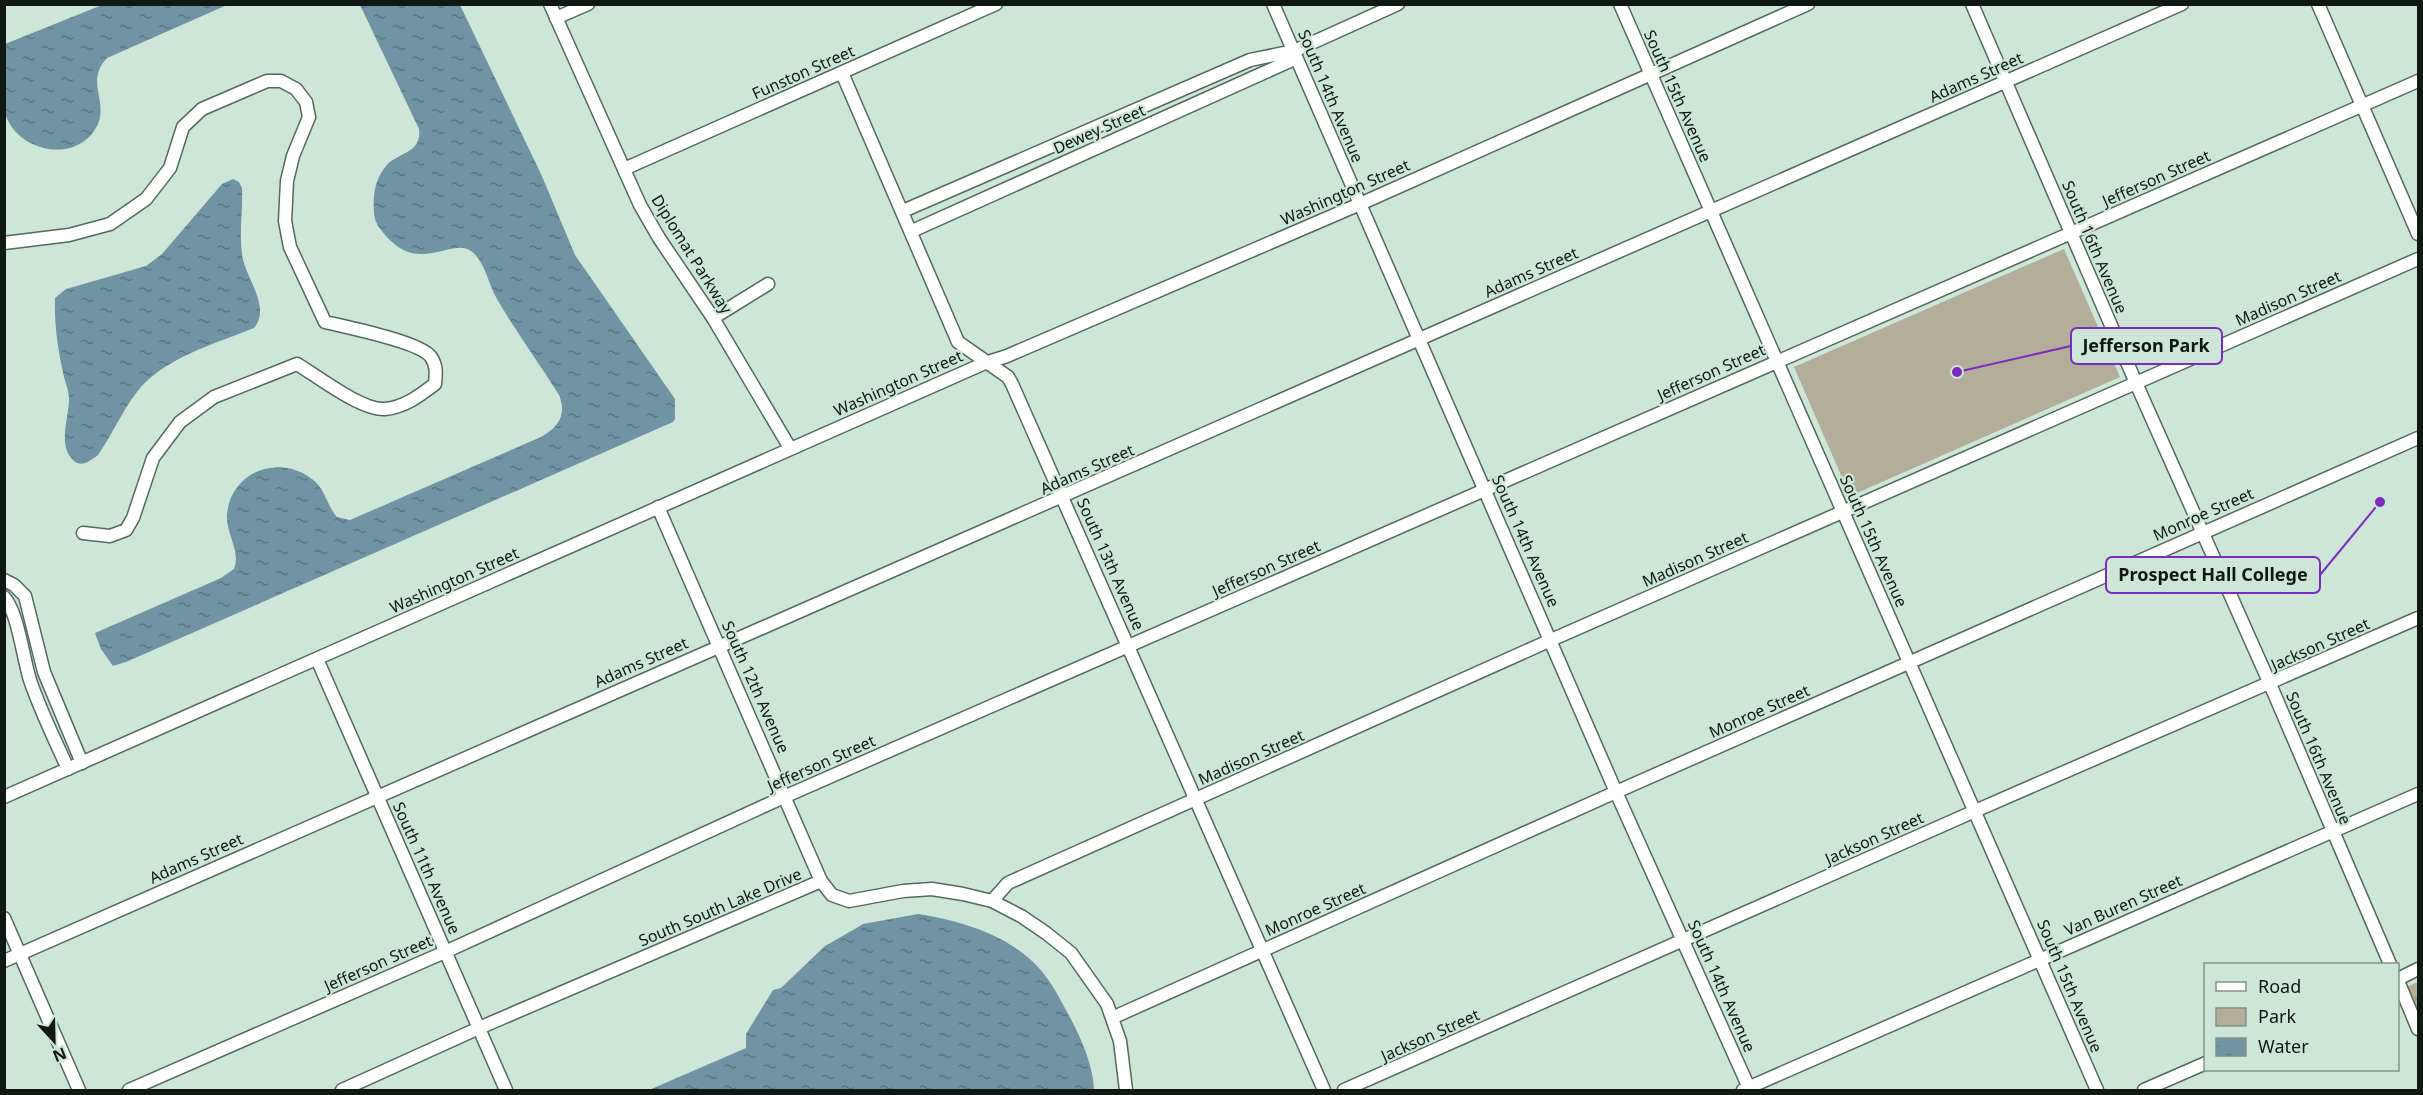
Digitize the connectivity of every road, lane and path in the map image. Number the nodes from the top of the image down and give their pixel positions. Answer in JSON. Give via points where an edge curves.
{"nodes":[{"id":1,"x":550,"y":4,"type":"edge"},
{"id":2,"x":588,"y":4,"type":"edge"},
{"id":3,"x":996,"y":4,"type":"edge"},
{"id":4,"x":1273,"y":4,"type":"edge"},
{"id":5,"x":1398,"y":4,"type":"edge"},
{"id":6,"x":1620,"y":4,"type":"edge"},
{"id":7,"x":1808,"y":4,"type":"edge"},
{"id":8,"x":1972,"y":4,"type":"edge"},
{"id":9,"x":2182,"y":4,"type":"edge"},
{"id":10,"x":2318,"y":4,"type":"edge"},
{"id":11,"x":556,"y":18,"type":"junction"},
{"id":12,"x":1294,"y":51,"type":"junction"},
{"id":13,"x":842,"y":73,"type":"junction"},
{"id":14,"x":1651,"y":74,"type":"junction"},
{"id":15,"x":2418,"y":81,"type":"edge"},
{"id":16,"x":2006,"y":82,"type":"junction"},
{"id":17,"x":2362,"y":105,"type":"junction"},
{"id":18,"x":624,"y":169,"type":"junction"},
{"id":19,"x":1360,"y":204,"type":"junction"},
{"id":20,"x":903,"y":211,"type":"junction"},
{"id":21,"x":1710,"y":211,"type":"junction"},
{"id":22,"x":912,"y":231,"type":"junction"},
{"id":23,"x":2071,"y":233,"type":"junction"},
{"id":24,"x":2418,"y":234,"type":"edge"},
{"id":25,"x":4,"y":243,"type":"edge"},
{"id":26,"x":2418,"y":259,"type":"edge"},
{"id":27,"x":768,"y":284,"type":"dead end"},
{"id":28,"x":713,"y":318,"type":"junction"},
{"id":29,"x":1418,"y":340,"type":"junction"},
{"id":30,"x":1776,"y":362,"type":"junction"},
{"id":31,"x":985,"y":363,"type":"junction"},
{"id":32,"x":2136,"y":383,"type":"junction"},
{"id":33,"x":2418,"y":438,"type":"edge"},
{"id":34,"x":790,"y":448,"type":"junction"},
{"id":35,"x":1485,"y":490,"type":"junction"},
{"id":36,"x":1063,"y":497,"type":"junction"},
{"id":37,"x":658,"y":507,"type":"junction"},
{"id":38,"x":1843,"y":512,"type":"junction"},
{"id":39,"x":83,"y":533,"type":"dead end"},
{"id":40,"x":2202,"y":533,"type":"junction"},
{"id":41,"x":4,"y":580,"type":"edge"},
{"id":42,"x":4,"y":597,"type":"edge"},
{"id":43,"x":2418,"y":618,"type":"edge"},
{"id":44,"x":1551,"y":640,"type":"junction"},
{"id":45,"x":719,"y":645,"type":"junction"},
{"id":46,"x":1130,"y":647,"type":"junction"},
{"id":47,"x":317,"y":659,"type":"junction"},
{"id":48,"x":1910,"y":663,"type":"junction"},
{"id":49,"x":2270,"y":684,"type":"junction"},
{"id":50,"x":82,"y":763,"type":"junction"},
{"id":51,"x":68,"y":769,"type":"junction"},
{"id":52,"x":1616,"y":792,"type":"junction"},
{"id":53,"x":2418,"y":794,"type":"edge"},
{"id":54,"x":377,"y":796,"type":"junction"},
{"id":55,"x":786,"y":796,"type":"junction"},
{"id":56,"x":4,"y":797,"type":"edge"},
{"id":57,"x":1197,"y":799,"type":"junction"},
{"id":58,"x":1975,"y":811,"type":"junction"},
{"id":59,"x":2332,"y":831,"type":"junction"},
{"id":60,"x":821,"y":881,"type":"junction"},
{"id":61,"x":992,"y":901,"type":"junction"},
{"id":62,"x":4,"y":918,"type":"edge"},
{"id":63,"x":1683,"y":940,"type":"junction"},
{"id":64,"x":1263,"y":951,"type":"junction"},
{"id":65,"x":445,"y":952,"type":"junction"},
{"id":66,"x":20,"y":954,"type":"junction"},
{"id":67,"x":2040,"y":960,"type":"junction"},
{"id":68,"x":4,"y":961,"type":"edge"},
{"id":69,"x":2390,"y":963,"type":"edge"},
{"id":70,"x":2418,"y":969,"type":"edge"},
{"id":71,"x":2399,"y":979,"type":"edge"},
{"id":72,"x":2399,"y":985,"type":"edge"},
{"id":73,"x":1114,"y":1017,"type":"junction"},
{"id":74,"x":479,"y":1028,"type":"junction"},
{"id":75,"x":2418,"y":1029,"type":"edge"},
{"id":76,"x":2204,"y":1064,"type":"edge"},
{"id":77,"x":79,"y":1090,"type":"edge"},
{"id":78,"x":129,"y":1090,"type":"edge"},
{"id":79,"x":342,"y":1090,"type":"edge"},
{"id":80,"x":506,"y":1090,"type":"edge"},
{"id":81,"x":1126,"y":1090,"type":"edge"},
{"id":82,"x":1324,"y":1090,"type":"edge"},
{"id":83,"x":1344,"y":1090,"type":"edge"},
{"id":84,"x":1747,"y":1090,"type":"edge"},
{"id":85,"x":2097,"y":1090,"type":"edge"},
{"id":86,"x":2144,"y":1090,"type":"edge"}],
"edges":[{"from":1,"to":11,"type":"street","name":"Diplomat Parkway"},
{"from":2,"to":11,"type":"street"},
{"from":3,"to":13,"type":"street","name":"Funston Street"},
{"from":4,"to":12,"type":"street","name":"South 14th Avenue"},
{"from":5,"to":12,"type":"street","name":"Dewey Street"},
{"from":6,"to":14,"type":"street","name":"South 15th Avenue"},
{"from":7,"to":14,"type":"street","name":"Washington Street"},
{"from":8,"to":16,"type":"street","name":"South 16th Avenue"},
{"from":9,"to":16,"type":"street","name":"Adams Street"},
{"from":10,"to":17,"type":"street"},
{"from":11,"to":18,"type":"street","name":"Diplomat Parkway"},
{"from":12,"to":19,"type":"street","name":"South 14th Avenue"},
{"from":12,"to":20,"type":"street","name":"Dewey Street","via":[[1250,60]]},
{"from":12,"to":22,"type":"street","name":"Dewey Street","via":[[1290,62]]},
{"from":13,"to":18,"type":"street","name":"Funston Street"},
{"from":13,"to":20,"type":"street","name":"South 13th Avenue"},
{"from":14,"to":19,"type":"street","name":"Washington Street"},
{"from":14,"to":21,"type":"street","name":"South 15th Avenue"},
{"from":15,"to":17,"type":"street","name":"Jefferson Street"},
{"from":16,"to":21,"type":"street","name":"Adams Street"},
{"from":16,"to":23,"type":"street","name":"South 16th Avenue"},
{"from":17,"to":23,"type":"street","name":"Jefferson Street"},
{"from":17,"to":24,"type":"street"},
{"from":18,"to":28,"type":"street","name":"Diplomat Parkway","via":[[659,238]]},
{"from":19,"to":29,"type":"street","name":"South 14th Avenue"},
{"from":19,"to":31,"type":"street","name":"Washington Street"},
{"from":20,"to":22,"type":"street","name":"South 13th Avenue"},
{"from":21,"to":29,"type":"street","name":"Adams Street"},
{"from":21,"to":30,"type":"street","name":"South 15th Avenue"},
{"from":22,"to":31,"type":"street","name":"South 13th Avenue","via":[[958,342]]},
{"from":23,"to":30,"type":"street","name":"Jefferson Street"},
{"from":23,"to":32,"type":"street","name":"South 16th Avenue"},
{"from":25,"to":39,"type":"street","via":[[69,235],[110,224],[146,200],[170,168],[183,127],[202,109],[267,81],[281,81],[296,89],[306,102],[309,117],[287,181],[285,220],[290,248],[325,322],[415,345],[430,354],[436,367],[435,384],[415,399],[382,409],[364,405],[297,364],[214,396],[180,422],[153,458],[126,530],[110,536]]},
{"from":26,"to":32,"type":"street","name":"Madison Street"},
{"from":27,"to":28,"type":"street"},
{"from":28,"to":34,"type":"street","name":"Diplomat Parkway"},
{"from":29,"to":35,"type":"street","name":"South 14th Avenue"},
{"from":29,"to":36,"type":"street","name":"Adams Street"},
{"from":30,"to":35,"type":"street","name":"Jefferson Street"},
{"from":30,"to":38,"type":"street","name":"South 15th Avenue"},
{"from":31,"to":34,"type":"street","name":"Washington Street"},
{"from":31,"to":36,"type":"street","name":"South 13th Avenue","via":[[1008,377]]},
{"from":32,"to":38,"type":"street","name":"Madison Street"},
{"from":32,"to":40,"type":"street","name":"South 16th Avenue"},
{"from":33,"to":40,"type":"street","name":"Monroe Street"},
{"from":34,"to":37,"type":"street","name":"Washington Street"},
{"from":35,"to":44,"type":"street","name":"South 14th Avenue"},
{"from":35,"to":46,"type":"street","name":"Jefferson Street"},
{"from":36,"to":45,"type":"street","name":"Adams Street"},
{"from":36,"to":46,"type":"street","name":"South 13th Avenue"},
{"from":37,"to":45,"type":"street","name":"South 12th Avenue"},
{"from":37,"to":47,"type":"street","name":"Washington Street"},
{"from":38,"to":44,"type":"street","name":"Madison Street"},
{"from":38,"to":48,"type":"street","name":"South 15th Avenue"},
{"from":40,"to":48,"type":"street","name":"Monroe Street"},
{"from":40,"to":49,"type":"street","name":"South 16th Avenue"},
{"from":41,"to":50,"type":"street","via":[[25,596],[44,672]]},
{"from":42,"to":51,"type":"street","via":[[13,611],[31,683]]},
{"from":43,"to":49,"type":"street","name":"Jackson Street"},
{"from":44,"to":52,"type":"street","name":"South 14th Avenue"},
{"from":44,"to":57,"type":"street","name":"Madison Street"},
{"from":45,"to":54,"type":"street","name":"Adams Street"},
{"from":45,"to":55,"type":"street","name":"South 12th Avenue"},
{"from":46,"to":55,"type":"street","name":"Jefferson Street"},
{"from":46,"to":57,"type":"street","name":"South 13th Avenue"},
{"from":47,"to":50,"type":"street","name":"Washington Street"},
{"from":47,"to":54,"type":"street","name":"South 11th Avenue"},
{"from":48,"to":52,"type":"street","name":"Monroe Street"},
{"from":48,"to":58,"type":"street","name":"South 15th Avenue"},
{"from":49,"to":58,"type":"street","name":"Jackson Street"},
{"from":49,"to":59,"type":"street","name":"South 16th Avenue"},
{"from":50,"to":51,"type":"street","name":"Washington Street"},
{"from":51,"to":56,"type":"street","name":"Washington Street"},
{"from":52,"to":63,"type":"street","name":"South 14th Avenue"},
{"from":52,"to":64,"type":"street","name":"Monroe Street"},
{"from":53,"to":59,"type":"street","name":"Van Buren Street"},
{"from":54,"to":65,"type":"street","name":"South 11th Avenue"},
{"from":54,"to":66,"type":"street","name":"Adams Street"},
{"from":55,"to":60,"type":"street","name":"South 12th Avenue"},
{"from":55,"to":65,"type":"street","name":"Jefferson Street"},
{"from":57,"to":61,"type":"street","name":"Madison Street","via":[[1008,884]]},
{"from":57,"to":64,"type":"street","name":"South 13th Avenue"},
{"from":58,"to":63,"type":"street","name":"Jackson Street"},
{"from":58,"to":67,"type":"street","name":"South 15th Avenue"},
{"from":59,"to":67,"type":"street","name":"Van Buren Street"},
{"from":59,"to":69,"type":"street","name":"South 16th Avenue"},
{"from":60,"to":61,"type":"street","name":"South South Lake Drive","via":[[832,895],[849,901],[932,889]]},
{"from":60,"to":74,"type":"street","name":"South South Lake Drive"},
{"from":61,"to":73,"type":"street","name":"South South Lake Drive","via":[[1021,916],[1071,954]]},
{"from":62,"to":66,"type":"street"},
{"from":63,"to":83,"type":"street","name":"Jackson Street"},
{"from":63,"to":84,"type":"street","name":"South 14th Avenue"},
{"from":64,"to":73,"type":"street","name":"Monroe Street"},
{"from":64,"to":82,"type":"street","name":"South 13th Avenue"},
{"from":65,"to":74,"type":"street","name":"South 11th Avenue"},
{"from":65,"to":78,"type":"street","name":"Jefferson Street"},
{"from":66,"to":68,"type":"street","name":"Adams Street"},
{"from":66,"to":77,"type":"street"},
{"from":67,"to":84,"type":"street","name":"Van Buren Street"},
{"from":67,"to":85,"type":"street","name":"South 15th Avenue"},
{"from":70,"to":71,"type":"street"},
{"from":72,"to":75,"type":"street"},
{"from":73,"to":81,"type":"street","name":"South South Lake Drive"},
{"from":74,"to":79,"type":"street","name":"South South Lake Drive"},
{"from":74,"to":80,"type":"street","name":"South 11th Avenue"},
{"from":76,"to":86,"type":"street"}]}
